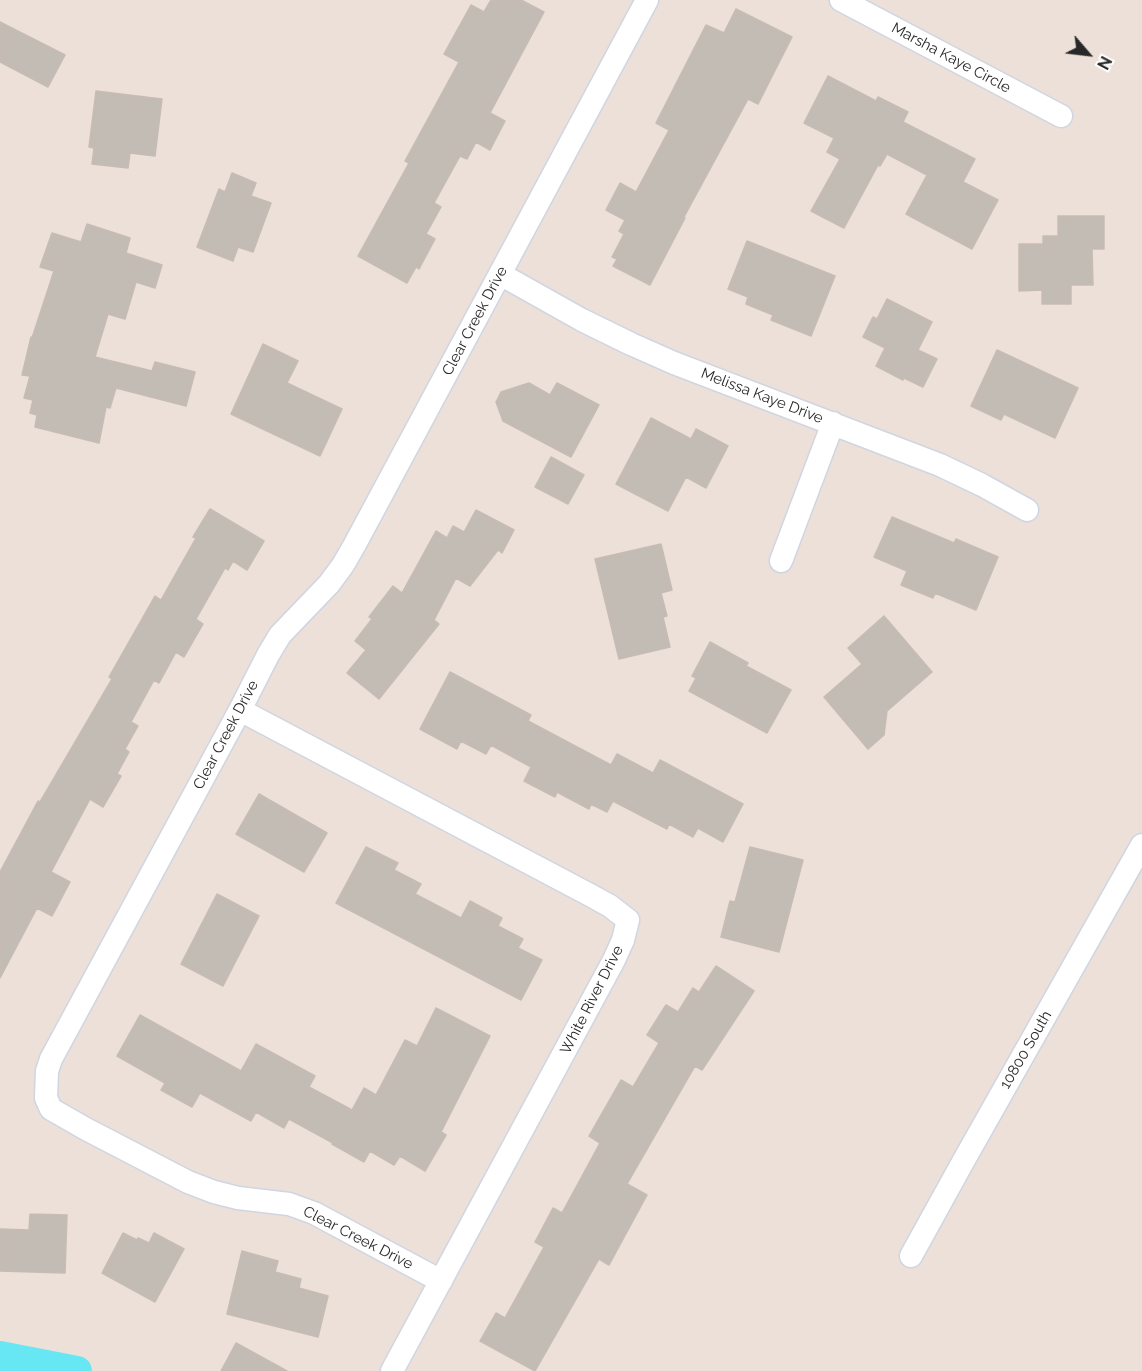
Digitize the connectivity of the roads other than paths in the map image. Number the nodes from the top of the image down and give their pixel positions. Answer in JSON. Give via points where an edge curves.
{"nodes":[{"id":1,"x":647,"y":0,"type":"edge"},
{"id":2,"x":841,"y":0,"type":"edge"},
{"id":3,"x":1061,"y":116,"type":"dead end"},
{"id":4,"x":500,"y":274,"type":"junction"},
{"id":5,"x":833,"y":423,"type":"junction"},
{"id":6,"x":1027,"y":510,"type":"dead end"},
{"id":7,"x":780,"y":561,"type":"dead end"},
{"id":8,"x":240,"y":710,"type":"junction"},
{"id":9,"x":1142,"y":845,"type":"edge"},
{"id":10,"x":911,"y":1256,"type":"dead end"},
{"id":11,"x":441,"y":1281,"type":"junction"},
{"id":12,"x":392,"y":1371,"type":"edge"}],
"edges":[{"from":1,"to":4,"type":"street","name":"Clear Creek Drive"},
{"from":2,"to":3,"type":"street","name":"Marsha Kaye Circle"},
{"from":4,"to":5,"type":"street","name":"Melissa Kaye Drive","via":[[631,344]]},
{"from":4,"to":8,"type":"street","name":"Clear Creek Drive","via":[[343,565],[280,635]]},
{"from":5,"to":6,"type":"street","name":"Melissa Kaye Drive","via":[[940,465]]},
{"from":5,"to":7,"type":"street"},
{"from":8,"to":11,"type":"street","name":"White River Drive","via":[[590,895],[628,920],[614,960]]},
{"from":8,"to":11,"type":"street","name":"Clear Creek Drive","via":[[51,1059],[46,1098],[51,1109],[189,1182],[238,1198],[289,1204],[314,1213]]},
{"from":9,"to":10,"type":"street","name":"10800 South"},
{"from":11,"to":12,"type":"street","name":"White River Drive"}]}
